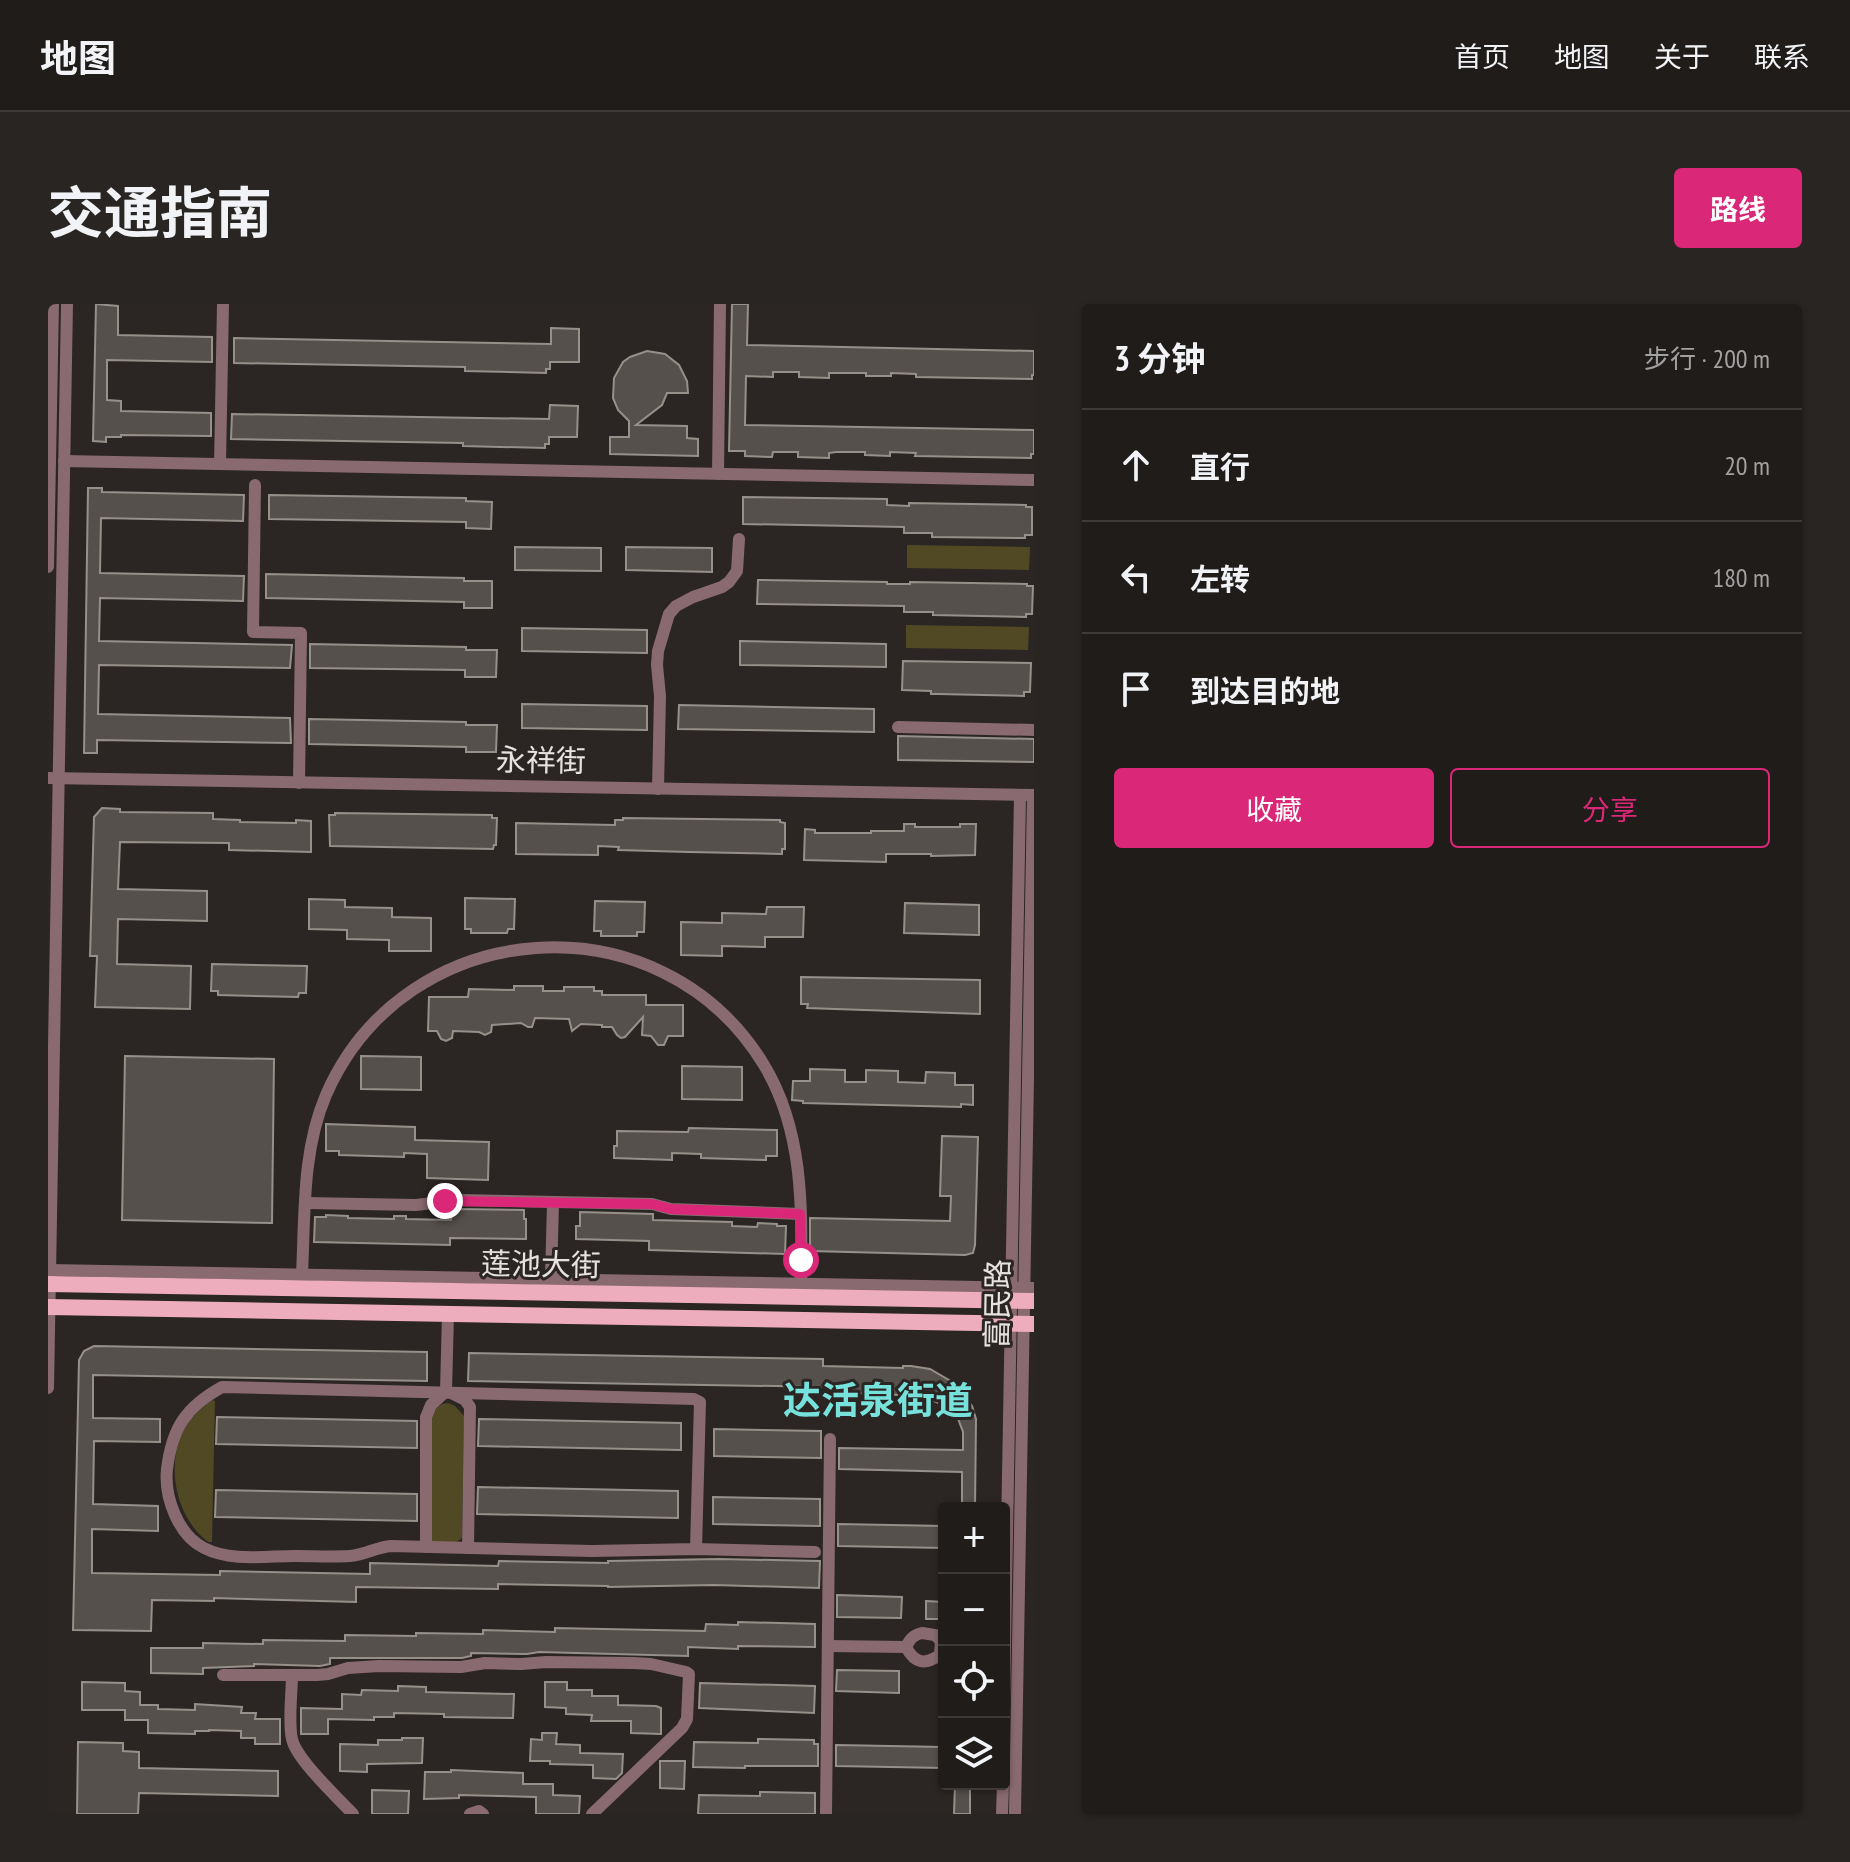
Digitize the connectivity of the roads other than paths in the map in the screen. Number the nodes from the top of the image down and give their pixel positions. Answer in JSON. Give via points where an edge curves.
{"nodes":[{"id":1,"x":53,"y":304,"type":"edge"},
{"id":2,"x":67,"y":304,"type":"edge"},
{"id":3,"x":223,"y":304,"type":"edge"},
{"id":4,"x":720,"y":304,"type":"edge"},
{"id":5,"x":64,"y":461,"type":"junction"},
{"id":6,"x":220,"y":464,"type":"junction"},
{"id":7,"x":718,"y":474,"type":"junction"},
{"id":8,"x":1034,"y":480,"type":"edge"},
{"id":9,"x":255,"y":485,"type":"dead end"},
{"id":10,"x":739,"y":539,"type":"dead end"},
{"id":11,"x":48,"y":567,"type":"edge"},
{"id":12,"x":898,"y":727,"type":"dead end"},
{"id":13,"x":1034,"y":730,"type":"edge"},
{"id":14,"x":53,"y":778,"type":"edge"},
{"id":15,"x":299,"y":783,"type":"junction"},
{"id":16,"x":658,"y":789,"type":"junction"},
{"id":17,"x":1029,"y":795,"type":"edge"},
{"id":18,"x":553,"y":1202,"type":"junction"},
{"id":19,"x":306,"y":1203,"type":"junction"},
{"id":20,"x":800,"y":1214,"type":"junction"},
{"id":21,"x":302,"y":1274,"type":"junction"},
{"id":22,"x":49,"y":1279,"type":"edge"},
{"id":23,"x":551,"y":1279,"type":"junction"},
{"id":24,"x":801,"y":1283,"type":"junction"},
{"id":25,"x":1023,"y":1294,"type":"edge"},
{"id":26,"x":49,"y":1307,"type":"edge"},
{"id":27,"x":448,"y":1314,"type":"junction"},
{"id":28,"x":1023,"y":1324,"type":"edge"},
{"id":29,"x":48,"y":1388,"type":"edge"},
{"id":30,"x":446,"y":1391,"type":"junction"},
{"id":31,"x":830,"y":1439,"type":"dead end"},
{"id":32,"x":426,"y":1547,"type":"junction"},
{"id":33,"x":468,"y":1548,"type":"junction"},
{"id":34,"x":696,"y":1549,"type":"junction"},
{"id":35,"x":815,"y":1552,"type":"dead end"},
{"id":36,"x":1019,"y":1616,"type":"junction"},
{"id":37,"x":1034,"y":1616,"type":"edge"},
{"id":38,"x":828,"y":1646,"type":"junction"},
{"id":39,"x":942,"y":1646,"type":"edge"},
{"id":40,"x":1004,"y":1646,"type":"edge"},
{"id":41,"x":906,"y":1647,"type":"junction"},
{"id":42,"x":938,"y":1656,"type":"edge"},
{"id":43,"x":223,"y":1675,"type":"dead end"},
{"id":44,"x":292,"y":1675,"type":"junction"},
{"id":45,"x":1003,"y":1790,"type":"edge"},
{"id":46,"x":353,"y":1814,"type":"edge"},
{"id":47,"x":470,"y":1814,"type":"edge"},
{"id":48,"x":483,"y":1814,"type":"edge"},
{"id":49,"x":592,"y":1814,"type":"edge"},
{"id":50,"x":826,"y":1814,"type":"edge"},
{"id":51,"x":1002,"y":1814,"type":"edge"},
{"id":52,"x":1015,"y":1814,"type":"edge"}],
"edges":[{"from":1,"to":11,"type":"street"},
{"from":2,"to":5,"type":"street"},
{"from":3,"to":6,"type":"street"},
{"from":4,"to":7,"type":"street"},
{"from":5,"to":6,"type":"street"},
{"from":5,"to":14,"type":"street"},
{"from":6,"to":7,"type":"street"},
{"from":7,"to":8,"type":"street"},
{"from":9,"to":15,"type":"street","via":[[253,632],[301,633]]},
{"from":10,"to":16,"type":"street","via":[[737,571],[729,582],[669,614],[657,665]]},
{"from":12,"to":13,"type":"street"},
{"from":14,"to":15,"type":"street","name":"永祥街"},
{"from":14,"to":22,"type":"street"},
{"from":15,"to":16,"type":"street","name":"永祥街"},
{"from":16,"to":17,"type":"street","name":"永祥街"},
{"from":17,"to":25,"type":"street","name":"富民路"},
{"from":18,"to":19,"type":"street"},
{"from":18,"to":20,"type":"street"},
{"from":18,"to":23,"type":"street"},
{"from":19,"to":20,"type":"street","via":[[312,1140],[326,1097],[347,1056],[376,1021],[410,991],[460,964],[515,949],[560,946],[605,952],[667,974],[737,1029],[764,1065],[783,1105],[795,1148]]},
{"from":19,"to":21,"type":"street"},
{"from":20,"to":24,"type":"street"},
{"from":21,"to":22,"type":"street"},
{"from":21,"to":23,"type":"street"},
{"from":22,"to":25,"type":"main road","name":"莲池大街"},
{"from":22,"to":26,"type":"street"},
{"from":23,"to":24,"type":"street"},
{"from":24,"to":25,"type":"street"},
{"from":25,"to":28,"type":"street","name":"富民路"},
{"from":26,"to":27,"type":"main road","name":"莲池大街"},
{"from":26,"to":29,"type":"street"},
{"from":27,"to":28,"type":"main road","name":"莲池大街"},
{"from":27,"to":30,"type":"street"},
{"from":28,"to":36,"type":"street","name":"富民路"},
{"from":28,"to":40,"type":"street","name":"富民路"},
{"from":30,"to":32,"type":"street","via":[[426,1417]]},
{"from":30,"to":32,"type":"street","via":[[222,1387],[186,1414],[168,1463],[167,1493],[177,1518],[202,1547],[215,1552],[354,1556],[379,1547]]},
{"from":30,"to":33,"type":"street","via":[[470,1407]]},
{"from":30,"to":34,"type":"street","via":[[700,1402]]},
{"from":31,"to":38,"type":"street"},
{"from":32,"to":33,"type":"street"},
{"from":33,"to":34,"type":"street"},
{"from":34,"to":35,"type":"street"},
{"from":36,"to":37,"type":"street"},
{"from":36,"to":52,"type":"street","name":"富民路"},
{"from":38,"to":41,"type":"street"},
{"from":38,"to":50,"type":"street"},
{"from":39,"to":41,"type":"street","via":[[935,1635],[922,1633]]},
{"from":41,"to":42,"type":"street","via":[[918,1661]]},
{"from":43,"to":44,"type":"street"},
{"from":44,"to":46,"type":"street","via":[[294,1747]]},
{"from":44,"to":49,"type":"street","via":[[379,1666],[546,1662],[651,1664],[689,1674],[682,1728]]},
{"from":45,"to":51,"type":"street"},
{"from":47,"to":48,"type":"street"}]}
